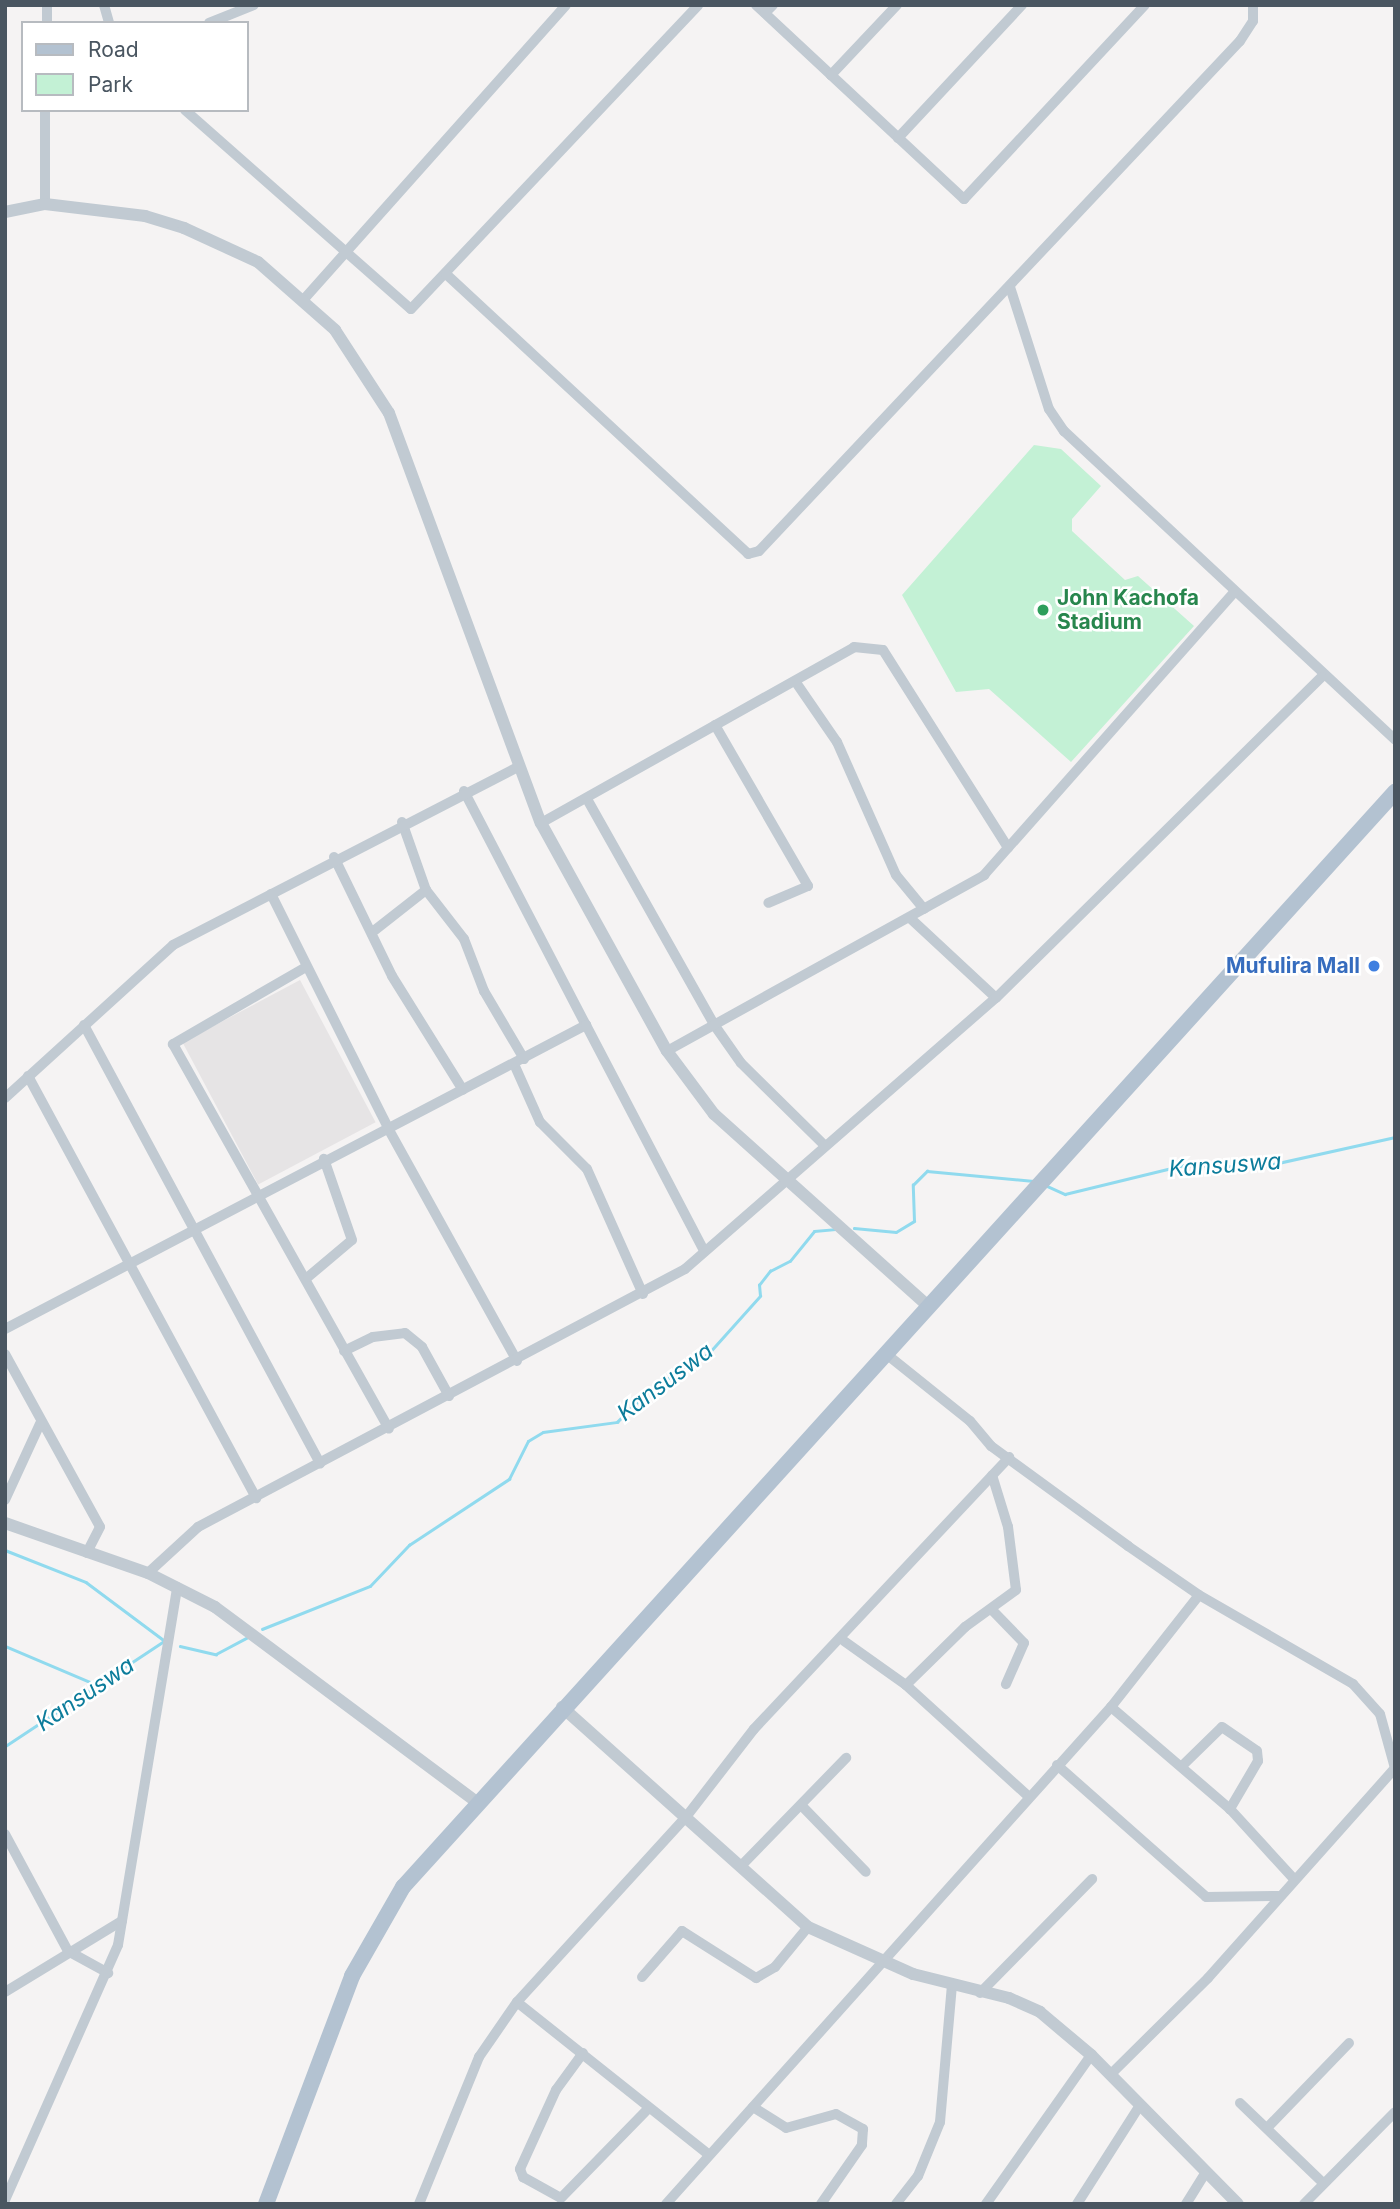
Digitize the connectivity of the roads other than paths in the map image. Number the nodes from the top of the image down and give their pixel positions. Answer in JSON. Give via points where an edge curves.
{"nodes":[{"id":1,"x":254,"y":5,"type":"edge"},
{"id":2,"x":566,"y":5,"type":"edge"},
{"id":3,"x":698,"y":5,"type":"edge"},
{"id":4,"x":756,"y":5,"type":"edge"},
{"id":5,"x":897,"y":5,"type":"edge"},
{"id":6,"x":1022,"y":5,"type":"edge"},
{"id":7,"x":1145,"y":5,"type":"edge"},
{"id":8,"x":1253,"y":5,"type":"edge"},
{"id":9,"x":769,"y":9,"type":"edge"},
{"id":10,"x":214,"y":21,"type":"edge"},
{"id":11,"x":831,"y":75,"type":"junction"},
{"id":12,"x":45,"y":112,"type":"edge"},
{"id":13,"x":187,"y":112,"type":"edge"},
{"id":14,"x":898,"y":138,"type":"junction"},
{"id":15,"x":45,"y":204,"type":"junction"},
{"id":16,"x":5,"y":212,"type":"edge"},
{"id":17,"x":342,"y":251,"type":"junction"},
{"id":18,"x":446,"y":274,"type":"junction"},
{"id":19,"x":1010,"y":288,"type":"junction"},
{"id":20,"x":305,"y":298,"type":"junction"},
{"id":21,"x":1234,"y":592,"type":"junction"},
{"id":22,"x":1321,"y":677,"type":"junction"},
{"id":23,"x":795,"y":681,"type":"junction"},
{"id":24,"x":715,"y":725,"type":"junction"},
{"id":25,"x":1395,"y":740,"type":"edge"},
{"id":26,"x":519,"y":768,"type":"junction"},
{"id":27,"x":464,"y":790,"type":"junction"},
{"id":28,"x":1395,"y":792,"type":"edge"},
{"id":29,"x":587,"y":799,"type":"junction"},
{"id":30,"x":402,"y":822,"type":"junction"},
{"id":31,"x":541,"y":823,"type":"junction"},
{"id":32,"x":1008,"y":848,"type":"junction"},
{"id":33,"x":334,"y":857,"type":"junction"},
{"id":34,"x":426,"y":890,"type":"junction"},
{"id":35,"x":271,"y":894,"type":"junction"},
{"id":36,"x":768,"y":903,"type":"dead end"},
{"id":37,"x":924,"y":909,"type":"junction"},
{"id":38,"x":911,"y":918,"type":"junction"},
{"id":39,"x":374,"y":930,"type":"junction"},
{"id":40,"x":306,"y":967,"type":"junction"},
{"id":41,"x":996,"y":998,"type":"junction"},
{"id":42,"x":84,"y":1025,"type":"junction"},
{"id":43,"x":586,"y":1025,"type":"junction"},
{"id":44,"x":715,"y":1026,"type":"junction"},
{"id":45,"x":667,"y":1051,"type":"junction"},
{"id":46,"x":519,"y":1061,"type":"junction"},
{"id":47,"x":29,"y":1076,"type":"junction"},
{"id":48,"x":463,"y":1090,"type":"junction"},
{"id":49,"x":5,"y":1098,"type":"edge"},
{"id":50,"x":389,"y":1130,"type":"junction"},
{"id":51,"x":822,"y":1143,"type":"junction"},
{"id":52,"x":324,"y":1159,"type":"junction"},
{"id":53,"x":786,"y":1178,"type":"junction"},
{"id":54,"x":261,"y":1194,"type":"junction"},
{"id":55,"x":195,"y":1228,"type":"junction"},
{"id":56,"x":704,"y":1251,"type":"junction"},
{"id":57,"x":128,"y":1264,"type":"junction"},
{"id":58,"x":308,"y":1277,"type":"junction"},
{"id":59,"x":643,"y":1294,"type":"junction"},
{"id":60,"x":928,"y":1306,"type":"junction"},
{"id":61,"x":5,"y":1329,"type":"edge"},
{"id":62,"x":344,"y":1351,"type":"junction"},
{"id":63,"x":885,"y":1353,"type":"junction"},
{"id":64,"x":5,"y":1354,"type":"edge"},
{"id":65,"x":517,"y":1361,"type":"junction"},
{"id":66,"x":449,"y":1396,"type":"junction"},
{"id":67,"x":40,"y":1424,"type":"junction"},
{"id":68,"x":389,"y":1429,"type":"junction"},
{"id":69,"x":1009,"y":1457,"type":"junction"},
{"id":70,"x":320,"y":1464,"type":"junction"},
{"id":71,"x":992,"y":1475,"type":"junction"},
{"id":72,"x":256,"y":1498,"type":"junction"},
{"id":73,"x":5,"y":1500,"type":"edge"},
{"id":74,"x":5,"y":1523,"type":"edge"},
{"id":75,"x":86,"y":1553,"type":"junction"},
{"id":76,"x":148,"y":1573,"type":"junction"},
{"id":77,"x":177,"y":1587,"type":"junction"},
{"id":78,"x":1199,"y":1595,"type":"junction"},
{"id":79,"x":994,"y":1612,"type":"junction"},
{"id":80,"x":844,"y":1641,"type":"junction"},
{"id":81,"x":1006,"y":1684,"type":"dead end"},
{"id":82,"x":906,"y":1685,"type":"junction"},
{"id":83,"x":562,"y":1707,"type":"junction"},
{"id":84,"x":1111,"y":1707,"type":"junction"},
{"id":85,"x":846,"y":1758,"type":"dead end"},
{"id":86,"x":1057,"y":1765,"type":"junction"},
{"id":87,"x":1183,"y":1765,"type":"junction"},
{"id":88,"x":1395,"y":1768,"type":"edge"},
{"id":89,"x":1028,"y":1796,"type":"junction"},
{"id":90,"x":478,"y":1803,"type":"junction"},
{"id":91,"x":801,"y":1805,"type":"junction"},
{"id":92,"x":1230,"y":1809,"type":"junction"},
{"id":93,"x":686,"y":1817,"type":"junction"},
{"id":94,"x":5,"y":1834,"type":"edge"},
{"id":95,"x":741,"y":1866,"type":"junction"},
{"id":96,"x":866,"y":1872,"type":"dead end"},
{"id":97,"x":1092,"y":1879,"type":"dead end"},
{"id":98,"x":1294,"y":1879,"type":"junction"},
{"id":99,"x":1278,"y":1896,"type":"junction"},
{"id":100,"x":122,"y":1921,"type":"junction"},
{"id":101,"x":808,"y":1927,"type":"junction"},
{"id":102,"x":68,"y":1951,"type":"junction"},
{"id":103,"x":882,"y":1963,"type":"junction"},
{"id":104,"x":108,"y":1973,"type":"junction"},
{"id":105,"x":642,"y":1976,"type":"dead end"},
{"id":106,"x":952,"y":1984,"type":"junction"},
{"id":107,"x":5,"y":1992,"type":"edge"},
{"id":108,"x":980,"y":1993,"type":"junction"},
{"id":109,"x":517,"y":2002,"type":"junction"},
{"id":110,"x":1349,"y":2043,"type":"dead end"},
{"id":111,"x":583,"y":2053,"type":"junction"},
{"id":112,"x":1091,"y":2055,"type":"junction"},
{"id":113,"x":1110,"y":2075,"type":"junction"},
{"id":114,"x":1240,"y":2103,"type":"dead end"},
{"id":115,"x":1140,"y":2105,"type":"junction"},
{"id":116,"x":753,"y":2107,"type":"junction"},
{"id":117,"x":648,"y":2109,"type":"junction"},
{"id":118,"x":1395,"y":2112,"type":"edge"},
{"id":119,"x":1267,"y":2128,"type":"junction"},
{"id":120,"x":708,"y":2154,"type":"junction"},
{"id":121,"x":1205,"y":2173,"type":"junction"},
{"id":122,"x":1323,"y":2183,"type":"junction"},
{"id":123,"x":7,"y":2194,"type":"edge"},
{"id":124,"x":266,"y":2204,"type":"edge"},
{"id":125,"x":419,"y":2204,"type":"edge"},
{"id":126,"x":666,"y":2204,"type":"edge"},
{"id":127,"x":821,"y":2204,"type":"edge"},
{"id":128,"x":896,"y":2204,"type":"edge"},
{"id":129,"x":986,"y":2204,"type":"edge"},
{"id":130,"x":1077,"y":2204,"type":"edge"},
{"id":131,"x":1186,"y":2204,"type":"edge"},
{"id":132,"x":1238,"y":2204,"type":"edge"},
{"id":133,"x":1304,"y":2204,"type":"edge"}],
"edges":[{"from":1,"to":10,"type":"street"},
{"from":2,"to":17,"type":"street"},
{"from":3,"to":18,"type":"street"},
{"from":4,"to":9,"type":"street"},
{"from":5,"to":11,"type":"street"},
{"from":6,"to":14,"type":"street"},
{"from":7,"to":14,"type":"street","via":[[964,199]]},
{"from":8,"to":19,"type":"street","via":[[1248,32]]},
{"from":9,"to":11,"type":"street"},
{"from":11,"to":14,"type":"street"},
{"from":12,"to":15,"type":"street"},
{"from":13,"to":17,"type":"street"},
{"from":15,"to":16,"type":"street"},
{"from":15,"to":20,"type":"street","via":[[145,216],[184,228],[258,262]]},
{"from":17,"to":18,"type":"street","via":[[407,308]]},
{"from":17,"to":20,"type":"street"},
{"from":18,"to":19,"type":"street","via":[[748,554],[759,551]]},
{"from":19,"to":21,"type":"street","via":[[1056,421]]},
{"from":20,"to":26,"type":"street","via":[[356,355],[388,413]]},
{"from":21,"to":22,"type":"street"},
{"from":21,"to":32,"type":"street"},
{"from":22,"to":25,"type":"street"},
{"from":22,"to":41,"type":"street"},
{"from":23,"to":24,"type":"street"},
{"from":23,"to":32,"type":"street","via":[[854,647],[883,650]]},
{"from":23,"to":37,"type":"street","via":[[837,742],[896,875]]},
{"from":24,"to":29,"type":"street"},
{"from":24,"to":36,"type":"street","via":[[808,886]]},
{"from":26,"to":27,"type":"street"},
{"from":26,"to":31,"type":"street"},
{"from":27,"to":30,"type":"street"},
{"from":27,"to":43,"type":"street"},
{"from":28,"to":60,"type":"main road"},
{"from":29,"to":31,"type":"street"},
{"from":29,"to":44,"type":"street"},
{"from":30,"to":33,"type":"street"},
{"from":30,"to":34,"type":"street"},
{"from":31,"to":45,"type":"street"},
{"from":32,"to":37,"type":"street","via":[[984,874]]},
{"from":33,"to":35,"type":"street"},
{"from":33,"to":39,"type":"street"},
{"from":34,"to":39,"type":"street"},
{"from":34,"to":46,"type":"street","via":[[464,939]]},
{"from":35,"to":40,"type":"street"},
{"from":35,"to":42,"type":"street","via":[[173,945]]},
{"from":37,"to":38,"type":"street"},
{"from":38,"to":41,"type":"street"},
{"from":38,"to":44,"type":"street"},
{"from":39,"to":48,"type":"street","via":[[398,987]]},
{"from":40,"to":50,"type":"street"},
{"from":40,"to":54,"type":"street","via":[[173,1044]]},
{"from":41,"to":51,"type":"street"},
{"from":42,"to":47,"type":"street"},
{"from":42,"to":55,"type":"street"},
{"from":43,"to":46,"type":"street"},
{"from":43,"to":56,"type":"street"},
{"from":44,"to":45,"type":"street"},
{"from":44,"to":51,"type":"street","via":[[741,1063]]},
{"from":45,"to":53,"type":"street","via":[[699,1099]]},
{"from":46,"to":48,"type":"street"},
{"from":46,"to":59,"type":"street","via":[[540,1122],[587,1169]]},
{"from":47,"to":49,"type":"street"},
{"from":47,"to":57,"type":"street"},
{"from":48,"to":50,"type":"street"},
{"from":50,"to":52,"type":"street"},
{"from":50,"to":65,"type":"street"},
{"from":51,"to":53,"type":"street"},
{"from":52,"to":54,"type":"street"},
{"from":52,"to":58,"type":"street","via":[[352,1240]]},
{"from":53,"to":56,"type":"street"},
{"from":53,"to":60,"type":"street"},
{"from":54,"to":55,"type":"street"},
{"from":54,"to":58,"type":"street"},
{"from":55,"to":57,"type":"street"},
{"from":55,"to":70,"type":"street"},
{"from":56,"to":59,"type":"street"},
{"from":57,"to":61,"type":"street"},
{"from":57,"to":72,"type":"street"},
{"from":58,"to":62,"type":"street"},
{"from":59,"to":65,"type":"street"},
{"from":60,"to":63,"type":"main road"},
{"from":62,"to":66,"type":"street","via":[[373,1337],[405,1333],[422,1347]]},
{"from":62,"to":68,"type":"street"},
{"from":63,"to":69,"type":"street"},
{"from":63,"to":83,"type":"main road"},
{"from":64,"to":67,"type":"street"},
{"from":65,"to":66,"type":"street"},
{"from":66,"to":68,"type":"street"},
{"from":67,"to":73,"type":"street"},
{"from":67,"to":75,"type":"street","via":[[100,1527]]},
{"from":68,"to":70,"type":"street"},
{"from":69,"to":71,"type":"street"},
{"from":69,"to":78,"type":"street"},
{"from":70,"to":72,"type":"street"},
{"from":71,"to":79,"type":"street","via":[[1017,1583]]},
{"from":71,"to":80,"type":"street"},
{"from":72,"to":76,"type":"street","via":[[185,1535]]},
{"from":74,"to":75,"type":"street"},
{"from":75,"to":76,"type":"street"},
{"from":76,"to":77,"type":"street"},
{"from":77,"to":90,"type":"street","via":[[237,1622]]},
{"from":77,"to":100,"type":"street"},
{"from":78,"to":84,"type":"street"},
{"from":78,"to":88,"type":"street","via":[[1363,1692],[1380,1714]]},
{"from":79,"to":81,"type":"street","via":[[1024,1643]]},
{"from":79,"to":82,"type":"street","via":[[972,1620]]},
{"from":80,"to":82,"type":"street"},
{"from":80,"to":93,"type":"street","via":[[754,1730]]},
{"from":82,"to":89,"type":"street"},
{"from":83,"to":90,"type":"main road"},
{"from":83,"to":93,"type":"street"},
{"from":84,"to":86,"type":"street"},
{"from":84,"to":87,"type":"street"},
{"from":85,"to":91,"type":"street"},
{"from":86,"to":89,"type":"street"},
{"from":86,"to":99,"type":"street","via":[[1206,1897]]},
{"from":87,"to":92,"type":"street"},
{"from":87,"to":92,"type":"street","via":[[1222,1727],[1257,1751],[1258,1761]]},
{"from":88,"to":98,"type":"street"},
{"from":89,"to":103,"type":"street"},
{"from":90,"to":124,"type":"main road","via":[[403,1887],[352,1976]]},
{"from":91,"to":95,"type":"street"},
{"from":91,"to":96,"type":"street"},
{"from":92,"to":98,"type":"street"},
{"from":93,"to":95,"type":"street"},
{"from":93,"to":109,"type":"street"},
{"from":94,"to":102,"type":"street"},
{"from":95,"to":101,"type":"street"},
{"from":97,"to":108,"type":"street"},
{"from":98,"to":99,"type":"street"},
{"from":99,"to":113,"type":"street"},
{"from":100,"to":102,"type":"street"},
{"from":100,"to":104,"type":"street"},
{"from":101,"to":103,"type":"street"},
{"from":101,"to":105,"type":"street","via":[[775,1967],[756,1978],[682,1931]]},
{"from":102,"to":104,"type":"street"},
{"from":102,"to":107,"type":"street"},
{"from":103,"to":106,"type":"street"},
{"from":103,"to":116,"type":"street"},
{"from":104,"to":123,"type":"street"},
{"from":106,"to":108,"type":"street"},
{"from":106,"to":128,"type":"street","via":[[940,2122],[918,2176]]},
{"from":108,"to":112,"type":"street","via":[[1029,2006]]},
{"from":109,"to":111,"type":"street"},
{"from":109,"to":125,"type":"street","via":[[479,2057]]},
{"from":110,"to":119,"type":"street"},
{"from":111,"to":117,"type":"street"},
{"from":111,"to":117,"type":"street","via":[[544,2115],[520,2169],[523,2177],[564,2196]]},
{"from":112,"to":113,"type":"street"},
{"from":112,"to":129,"type":"street"},
{"from":113,"to":115,"type":"street"},
{"from":114,"to":119,"type":"street"},
{"from":115,"to":121,"type":"street"},
{"from":115,"to":130,"type":"street"},
{"from":116,"to":120,"type":"street"},
{"from":116,"to":127,"type":"street","via":[[786,2129],[836,2114],[863,2129],[862,2145]]},
{"from":117,"to":120,"type":"street"},
{"from":118,"to":122,"type":"street"},
{"from":119,"to":122,"type":"street"},
{"from":120,"to":126,"type":"street"},
{"from":121,"to":131,"type":"street"},
{"from":121,"to":132,"type":"street"},
{"from":122,"to":133,"type":"street"}]}
